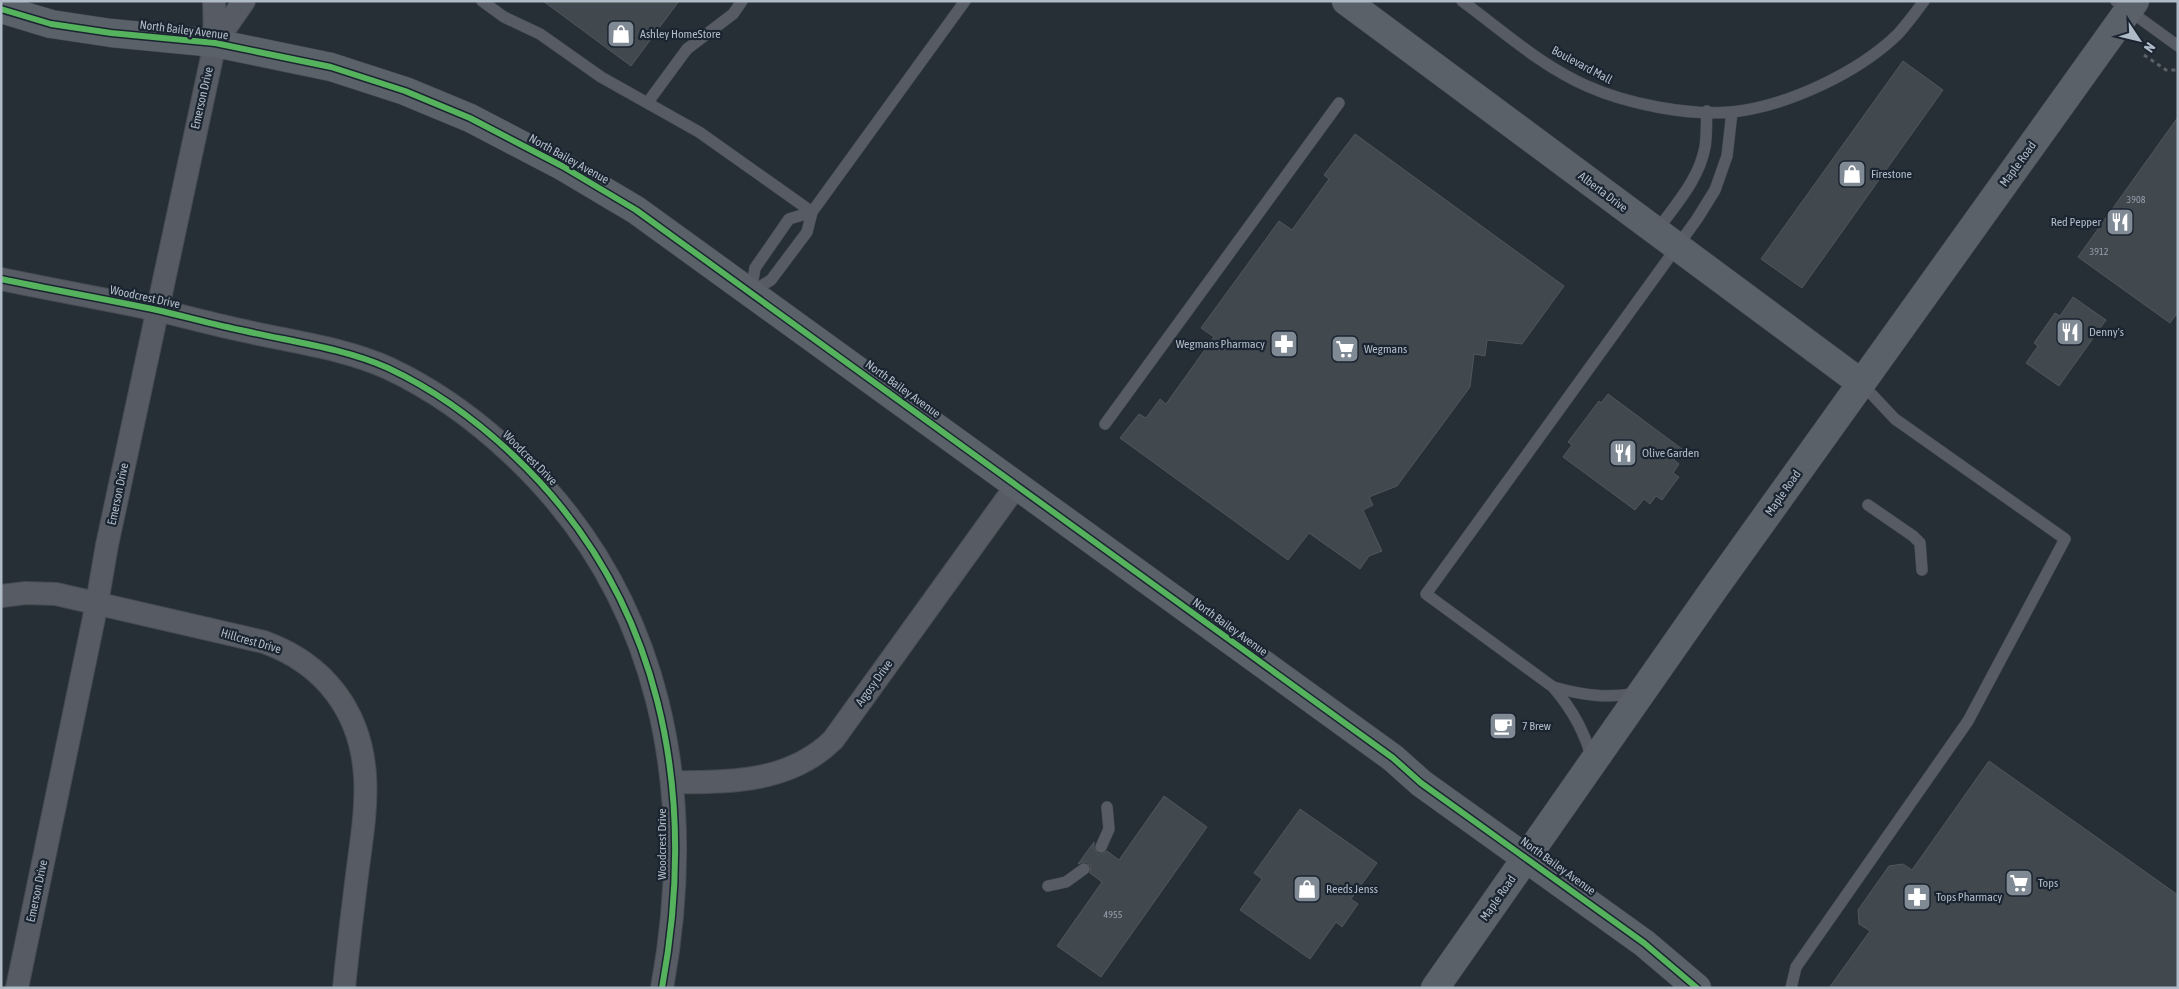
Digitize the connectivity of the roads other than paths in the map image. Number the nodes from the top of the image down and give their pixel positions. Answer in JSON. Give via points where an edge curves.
{"nodes":[{"id":1,"x":214,"y":1,"type":"edge"},
{"id":2,"x":244,"y":1,"type":"edge"},
{"id":3,"x":482,"y":1,"type":"edge"},
{"id":4,"x":742,"y":1,"type":"edge"},
{"id":5,"x":965,"y":1,"type":"edge"},
{"id":6,"x":1346,"y":1,"type":"edge"},
{"id":7,"x":1462,"y":1,"type":"edge"},
{"id":8,"x":1924,"y":1,"type":"edge"},
{"id":9,"x":2126,"y":4,"type":"edge"},
{"id":10,"x":1,"y":9,"type":"edge"},
{"id":11,"x":215,"y":43,"type":"junction"},
{"id":12,"x":2178,"y":46,"type":"edge"},
{"id":13,"x":648,"y":102,"type":"junction"},
{"id":14,"x":1338,"y":104,"type":"dead end"},
{"id":15,"x":1707,"y":111,"type":"junction"},
{"id":16,"x":1732,"y":112,"type":"junction"},
{"id":17,"x":812,"y":212,"type":"junction"},
{"id":18,"x":1666,"y":239,"type":"junction"},
{"id":19,"x":1,"y":279,"type":"edge"},
{"id":20,"x":751,"y":292,"type":"junction"},
{"id":21,"x":158,"y":310,"type":"junction"},
{"id":22,"x":1861,"y":383,"type":"junction"},
{"id":23,"x":1105,"y":424,"type":"dead end"},
{"id":24,"x":1016,"y":486,"type":"junction"},
{"id":25,"x":1868,"y":505,"type":"dead end"},
{"id":26,"x":1922,"y":570,"type":"dead end"},
{"id":27,"x":1,"y":596,"type":"edge"},
{"id":28,"x":97,"y":603,"type":"junction"},
{"id":29,"x":1553,"y":687,"type":"junction"},
{"id":30,"x":1641,"y":693,"type":"junction"},
{"id":31,"x":1592,"y":761,"type":"junction"},
{"id":32,"x":672,"y":782,"type":"junction"},
{"id":33,"x":1107,"y":807,"type":"dead end"},
{"id":34,"x":1101,"y":847,"type":"dead end"},
{"id":35,"x":1526,"y":856,"type":"junction"},
{"id":36,"x":1084,"y":869,"type":"dead end"},
{"id":37,"x":1048,"y":886,"type":"dead end"},
{"id":38,"x":17,"y":988,"type":"edge"},
{"id":39,"x":344,"y":988,"type":"edge"},
{"id":40,"x":662,"y":988,"type":"edge"},
{"id":41,"x":1435,"y":988,"type":"edge"},
{"id":42,"x":1697,"y":988,"type":"edge"},
{"id":43,"x":1791,"y":988,"type":"edge"}],
"edges":[{"from":1,"to":11,"type":"street","name":"Emerson Drive"},
{"from":2,"to":11,"type":"street"},
{"from":3,"to":13,"type":"lane","via":[[504,17],[540,34],[601,77]]},
{"from":4,"to":13,"type":"lane","via":[[733,14],[687,49]]},
{"from":5,"to":17,"type":"lane"},
{"from":6,"to":18,"type":"street","name":"Alberta Drive"},
{"from":7,"to":15,"type":"lane","name":"Boulevard Mall","via":[[1551,67],[1586,86],[1636,103]]},
{"from":8,"to":16,"type":"lane","name":"Boulevard Mall","via":[[1897,35],[1836,77],[1785,100]]},
{"from":9,"to":12,"type":"lane"},
{"from":9,"to":22,"type":"street","name":"Maple Road"},
{"from":10,"to":11,"type":"street","name":"North Bailey Avenue","via":[[66,27]]},
{"from":11,"to":20,"type":"street","name":"North Bailey Avenue","via":[[331,66],[470,118],[562,166],[636,210]]},
{"from":11,"to":21,"type":"street","name":"Emerson Drive"},
{"from":13,"to":17,"type":"lane","via":[[699,132]]},
{"from":14,"to":23,"type":"lane"},
{"from":15,"to":16,"type":"lane","name":"Boulevard Mall"},
{"from":15,"to":18,"type":"lane","via":[[1701,161]]},
{"from":16,"to":18,"type":"lane","via":[[1727,156],[1715,190]]},
{"from":17,"to":20,"type":"lane","via":[[807,232],[771,280]]},
{"from":17,"to":20,"type":"lane","via":[[789,219],[755,268]]},
{"from":18,"to":22,"type":"street","name":"Alberta Drive"},
{"from":18,"to":29,"type":"lane","via":[[1426,594]]},
{"from":19,"to":21,"type":"street","name":"Woodcrest Drive"},
{"from":20,"to":24,"type":"street","name":"North Bailey Avenue"},
{"from":21,"to":28,"type":"street","name":"Emerson Drive"},
{"from":21,"to":32,"type":"street","name":"Woodcrest Drive","via":[[349,354],[419,383],[486,429],[563,508],[619,595],[652,676],[665,729]]},
{"from":22,"to":30,"type":"street","name":"Maple Road"},
{"from":22,"to":43,"type":"lane","via":[[1895,418],[2065,539],[1968,722],[1796,967]]},
{"from":24,"to":32,"type":"street","name":"Argosy Drive","via":[[833,740],[818,755],[800,765],[753,777]]},
{"from":24,"to":35,"type":"street","name":"North Bailey Avenue","via":[[1388,754],[1421,783]]},
{"from":25,"to":26,"type":"lane","via":[[1920,543]]},
{"from":27,"to":28,"type":"street","name":"Hillcrest Drive","via":[[56,594]]},
{"from":28,"to":38,"type":"street","name":"Emerson Drive"},
{"from":28,"to":39,"type":"street","name":"Hillcrest Drive","via":[[264,642],[285,650],[322,677],[339,697],[361,744],[365,776],[365,812]]},
{"from":29,"to":30,"type":"lane","via":[[1577,694],[1610,697]]},
{"from":29,"to":31,"type":"lane","via":[[1585,735]]},
{"from":30,"to":31,"type":"street","name":"Maple Road"},
{"from":31,"to":35,"type":"street","name":"Maple Road"},
{"from":32,"to":40,"type":"street","name":"Woodcrest Drive","via":[[674,865]]},
{"from":33,"to":34,"type":"lane","via":[[1109,829]]},
{"from":35,"to":41,"type":"street","name":"Maple Road"},
{"from":35,"to":42,"type":"street","name":"North Bailey Avenue","via":[[1644,943]]},
{"from":36,"to":37,"type":"lane","via":[[1066,882]]}]}
